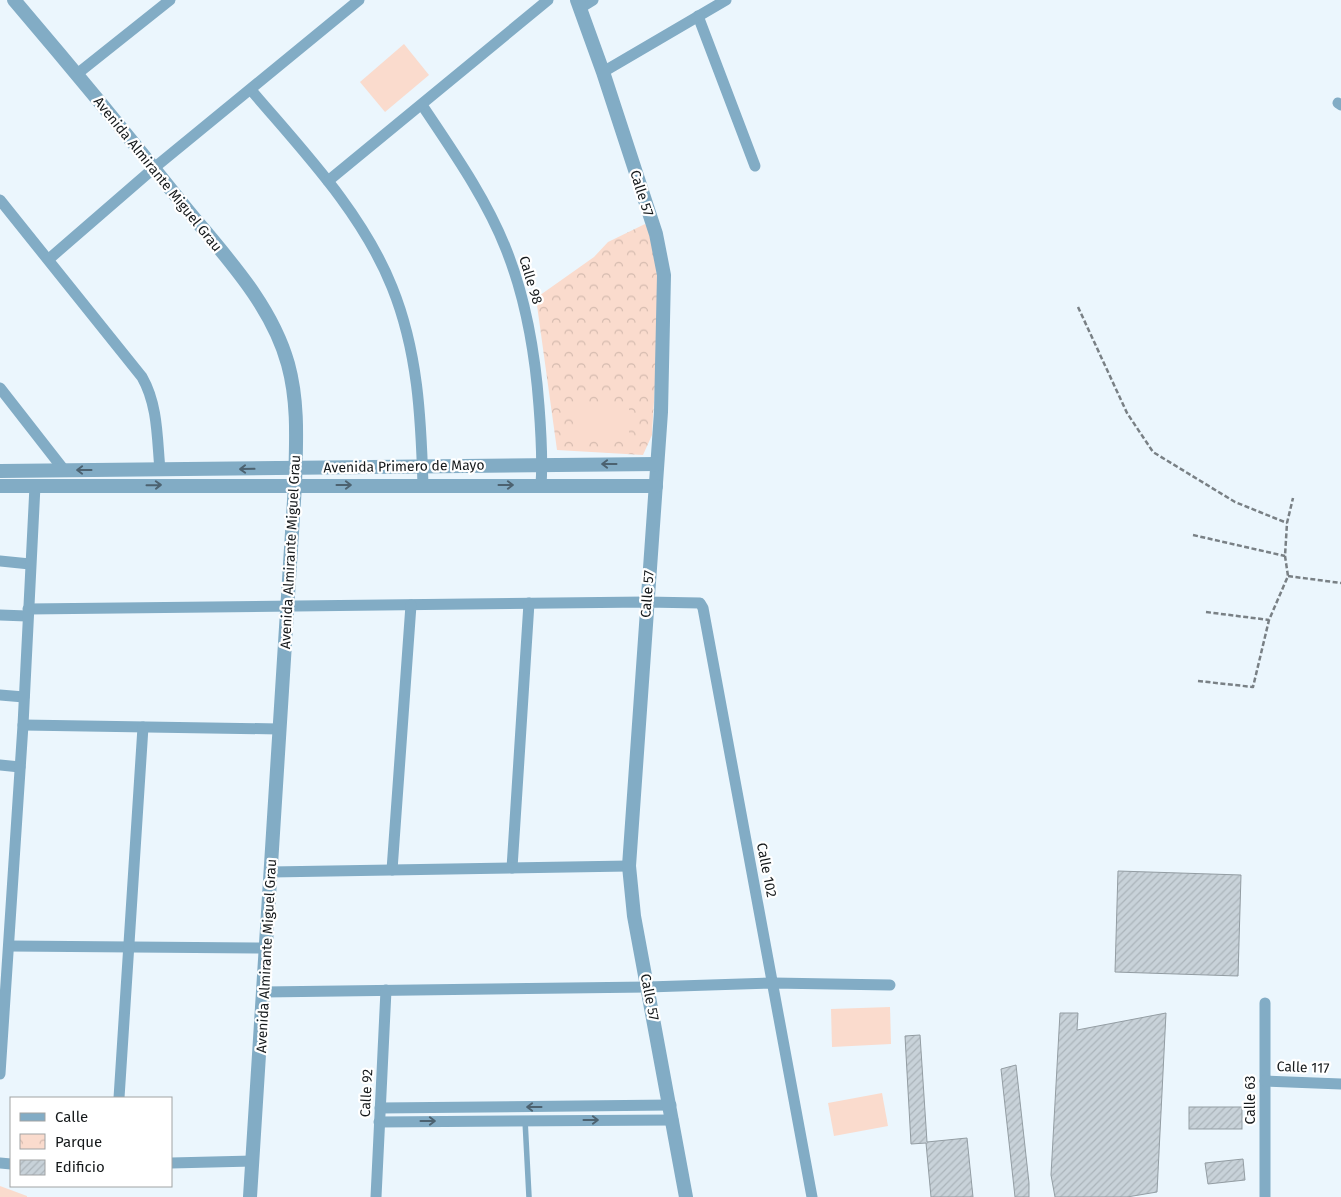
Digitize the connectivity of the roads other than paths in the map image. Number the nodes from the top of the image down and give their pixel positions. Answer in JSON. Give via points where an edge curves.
{"nodes":[{"id":1,"x":14,"y":0,"type":"edge"},
{"id":2,"x":170,"y":0,"type":"edge"},
{"id":3,"x":359,"y":0,"type":"edge"},
{"id":4,"x":548,"y":0,"type":"edge"},
{"id":5,"x":593,"y":0,"type":"edge"},
{"id":6,"x":726,"y":0,"type":"edge"},
{"id":7,"x":578,"y":4,"type":"edge"},
{"id":8,"x":698,"y":16,"type":"junction"},
{"id":9,"x":603,"y":72,"type":"junction"},
{"id":10,"x":77,"y":74,"type":"junction"},
{"id":11,"x":251,"y":90,"type":"junction"},
{"id":12,"x":422,"y":105,"type":"junction"},
{"id":13,"x":754,"y":166,"type":"dead end"},
{"id":14,"x":154,"y":168,"type":"junction"},
{"id":15,"x":328,"y":181,"type":"junction"},
{"id":16,"x":0,"y":200,"type":"edge"},
{"id":17,"x":49,"y":259,"type":"junction"},
{"id":18,"x":0,"y":388,"type":"edge"},
{"id":19,"x":422,"y":464,"type":"junction"},
{"id":20,"x":543,"y":464,"type":"junction"},
{"id":21,"x":657,"y":464,"type":"junction"},
{"id":22,"x":296,"y":468,"type":"junction"},
{"id":23,"x":64,"y":470,"type":"junction"},
{"id":24,"x":160,"y":470,"type":"junction"},
{"id":25,"x":0,"y":471,"type":"edge"},
{"id":26,"x":295,"y":485,"type":"junction"},
{"id":27,"x":541,"y":485,"type":"junction"},
{"id":28,"x":0,"y":486,"type":"edge"},
{"id":29,"x":35,"y":486,"type":"junction"},
{"id":30,"x":423,"y":486,"type":"junction"},
{"id":31,"x":656,"y":486,"type":"junction"},
{"id":32,"x":0,"y":561,"type":"edge"},
{"id":33,"x":30,"y":564,"type":"junction"},
{"id":34,"x":646,"y":602,"type":"junction"},
{"id":35,"x":529,"y":603,"type":"junction"},
{"id":36,"x":411,"y":605,"type":"junction"},
{"id":37,"x":287,"y":607,"type":"junction"},
{"id":38,"x":27,"y":612,"type":"junction"},
{"id":39,"x":0,"y":615,"type":"edge"},
{"id":40,"x":0,"y":695,"type":"edge"},
{"id":41,"x":24,"y":697,"type":"junction"},
{"id":42,"x":23,"y":725,"type":"junction"},
{"id":43,"x":143,"y":726,"type":"junction"},
{"id":44,"x":279,"y":729,"type":"junction"},
{"id":45,"x":0,"y":765,"type":"edge"},
{"id":46,"x":20,"y":767,"type":"junction"},
{"id":47,"x":629,"y":866,"type":"junction"},
{"id":48,"x":512,"y":868,"type":"junction"},
{"id":49,"x":392,"y":870,"type":"junction"},
{"id":50,"x":271,"y":872,"type":"junction"},
{"id":51,"x":9,"y":946,"type":"junction"},
{"id":52,"x":129,"y":947,"type":"junction"},
{"id":53,"x":267,"y":948,"type":"junction"},
{"id":54,"x":4,"y":958,"type":"edge"},
{"id":55,"x":773,"y":983,"type":"junction"},
{"id":56,"x":890,"y":985,"type":"dead end"},
{"id":57,"x":648,"y":987,"type":"junction"},
{"id":58,"x":386,"y":990,"type":"junction"},
{"id":59,"x":264,"y":992,"type":"junction"},
{"id":60,"x":1265,"y":1004,"type":"dead end"},
{"id":61,"x":0,"y":1074,"type":"edge"},
{"id":62,"x":1265,"y":1081,"type":"junction"},
{"id":63,"x":1341,"y":1084,"type":"edge"},
{"id":64,"x":119,"y":1097,"type":"edge"},
{"id":65,"x":671,"y":1105,"type":"junction"},
{"id":66,"x":380,"y":1108,"type":"junction"},
{"id":67,"x":524,"y":1120,"type":"junction"},
{"id":68,"x":673,"y":1120,"type":"junction"},
{"id":69,"x":380,"y":1122,"type":"junction"},
{"id":70,"x":253,"y":1161,"type":"junction"},
{"id":71,"x":172,"y":1163,"type":"edge"},
{"id":72,"x":250,"y":1197,"type":"edge"},
{"id":73,"x":376,"y":1197,"type":"edge"},
{"id":74,"x":529,"y":1197,"type":"edge"},
{"id":75,"x":686,"y":1197,"type":"edge"},
{"id":76,"x":812,"y":1197,"type":"edge"},
{"id":77,"x":1265,"y":1197,"type":"edge"}],
"edges":[{"from":1,"to":10,"type":"street","name":"Avenida Almirante Miguel Grau"},
{"from":2,"to":10,"type":"street"},
{"from":3,"to":11,"type":"street"},
{"from":4,"to":12,"type":"street"},
{"from":5,"to":7,"type":"street"},
{"from":6,"to":8,"type":"street"},
{"from":7,"to":9,"type":"street","name":"Calle 57"},
{"from":8,"to":9,"type":"street"},
{"from":8,"to":13,"type":"street"},
{"from":9,"to":21,"type":"street","name":"Calle 57","via":[[656,234],[664,275]]},
{"from":10,"to":14,"type":"street","name":"Avenida Almirante Miguel Grau"},
{"from":11,"to":14,"type":"street"},
{"from":11,"to":15,"type":"street"},
{"from":12,"to":15,"type":"street"},
{"from":12,"to":20,"type":"street","name":"Calle 98","via":[[488,212],[513,270],[526,313],[536,369]]},
{"from":14,"to":17,"type":"street"},
{"from":14,"to":22,"type":"street","name":"Avenida Almirante Miguel Grau","via":[[252,292],[275,331],[288,364],[294,392]]},
{"from":15,"to":19,"type":"street","via":[[363,232],[386,273],[400,308],[419,402]]},
{"from":16,"to":17,"type":"street"},
{"from":17,"to":24,"type":"street","via":[[142,377],[150,392]]},
{"from":18,"to":23,"type":"street"},
{"from":19,"to":20,"type":"street","name":"Avenida Primero de Mayo"},
{"from":19,"to":22,"type":"street","name":"Avenida Primero de Mayo"},
{"from":19,"to":30,"type":"street"},
{"from":21,"to":20,"type":"street","name":"Avenida Primero de Mayo","one_way":true},
{"from":20,"to":27,"type":"street","name":"Calle 98"},
{"from":21,"to":31,"type":"street","name":"Calle 57"},
{"from":22,"to":24,"type":"street","name":"Avenida Primero de Mayo","one_way":true},
{"from":22,"to":26,"type":"street","name":"Avenida Almirante Miguel Grau"},
{"from":24,"to":23,"type":"street","name":"Avenida Primero de Mayo","one_way":true},
{"from":23,"to":25,"type":"street","name":"Avenida Primero de Mayo"},
{"from":29,"to":26,"type":"street","name":"Avenida Primero de Mayo","one_way":true},
{"from":26,"to":30,"type":"street","name":"Avenida Primero de Mayo","one_way":true},
{"from":26,"to":37,"type":"street","name":"Avenida Almirante Miguel Grau"},
{"from":30,"to":27,"type":"street","name":"Avenida Primero de Mayo","one_way":true},
{"from":27,"to":31,"type":"street","name":"Avenida Primero de Mayo"},
{"from":28,"to":29,"type":"street","name":"Avenida Primero de Mayo"},
{"from":29,"to":33,"type":"street"},
{"from":31,"to":34,"type":"street","name":"Calle 57"},
{"from":32,"to":33,"type":"street"},
{"from":33,"to":38,"type":"street"},
{"from":34,"to":35,"type":"street","name":"Calle 102"},
{"from":34,"to":47,"type":"street","name":"Calle 57"},
{"from":34,"to":55,"type":"street","name":"Calle 102","via":[[694,601],[703,608]]},
{"from":35,"to":36,"type":"street","name":"Calle 102"},
{"from":35,"to":48,"type":"street"},
{"from":36,"to":37,"type":"street","name":"Calle 102"},
{"from":36,"to":49,"type":"street"},
{"from":37,"to":38,"type":"street","name":"Calle 102"},
{"from":37,"to":44,"type":"street","name":"Avenida Almirante Miguel Grau"},
{"from":38,"to":39,"type":"street","name":"Calle 102"},
{"from":38,"to":41,"type":"street"},
{"from":40,"to":41,"type":"street"},
{"from":41,"to":42,"type":"street"},
{"from":42,"to":43,"type":"street"},
{"from":42,"to":46,"type":"street"},
{"from":43,"to":44,"type":"street"},
{"from":43,"to":52,"type":"street"},
{"from":44,"to":50,"type":"street","name":"Avenida Almirante Miguel Grau"},
{"from":45,"to":46,"type":"street"},
{"from":46,"to":51,"type":"street"},
{"from":47,"to":48,"type":"street"},
{"from":47,"to":57,"type":"street","name":"Calle 57","via":[[632,904]]},
{"from":48,"to":49,"type":"street"},
{"from":49,"to":50,"type":"street"},
{"from":50,"to":53,"type":"street","name":"Avenida Almirante Miguel Grau"},
{"from":51,"to":52,"type":"street"},
{"from":51,"to":54,"type":"street"},
{"from":52,"to":53,"type":"street"},
{"from":52,"to":64,"type":"street"},
{"from":53,"to":59,"type":"street","name":"Avenida Almirante Miguel Grau"},
{"from":54,"to":61,"type":"street"},
{"from":55,"to":56,"type":"street"},
{"from":55,"to":57,"type":"street"},
{"from":55,"to":76,"type":"street","name":"Calle 102"},
{"from":57,"to":58,"type":"street"},
{"from":57,"to":65,"type":"street","name":"Calle 57"},
{"from":58,"to":59,"type":"street"},
{"from":58,"to":66,"type":"street","name":"Calle 92"},
{"from":59,"to":70,"type":"street","name":"Avenida Almirante Miguel Grau"},
{"from":60,"to":62,"type":"street","name":"Calle 63"},
{"from":62,"to":63,"type":"street","name":"Calle 117"},
{"from":62,"to":77,"type":"street","name":"Calle 63"},
{"from":65,"to":66,"type":"street","one_way":true},
{"from":65,"to":68,"type":"street","name":"Calle 57"},
{"from":66,"to":69,"type":"street","name":"Calle 92"},
{"from":67,"to":68,"type":"street","one_way":true},
{"from":69,"to":67,"type":"street","one_way":true},
{"from":67,"to":74,"type":"lane"},
{"from":68,"to":75,"type":"street","name":"Calle 57"},
{"from":69,"to":73,"type":"street","name":"Calle 92"},
{"from":70,"to":71,"type":"street"},
{"from":70,"to":72,"type":"street","name":"Avenida Almirante Miguel Grau"}]}
